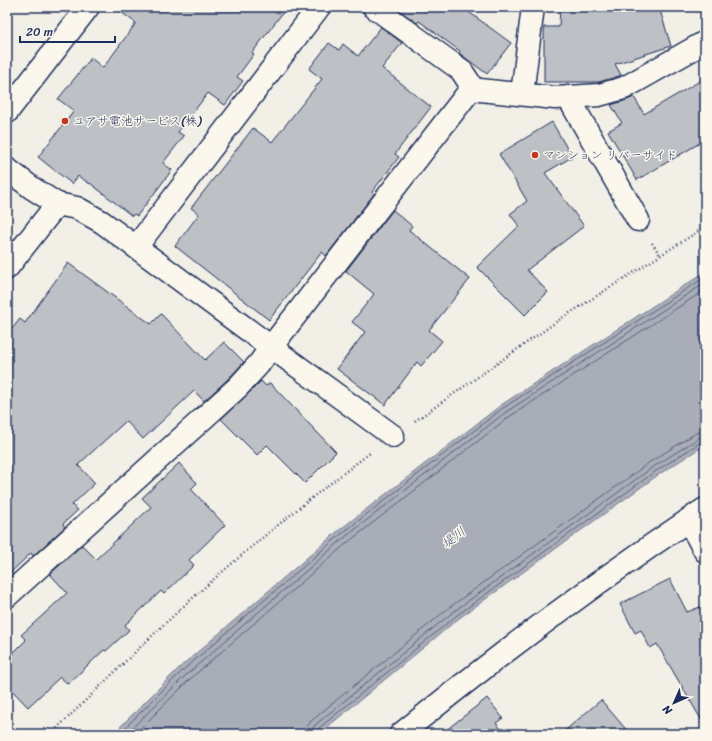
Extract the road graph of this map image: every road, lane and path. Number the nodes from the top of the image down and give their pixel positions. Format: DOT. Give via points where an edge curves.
graph roads {
  1 [pos="86,7"];
  2 [pos="319,7"];
  3 [pos="374,7"];
  4 [pos="533,7"];
  5 [pos="705,42"];
  6 [pos="471,89"];
  7 [pos="522,94"];
  8 [pos="568,97"];
  9 [pos="7,112"];
  10 [pos="7,170"];
  11 [pos="56,204"];
  12 [pos="638,220"];
  13 [pos="705,226"];
  14 [pos="136,247"];
  15 [pos="7,268"];
  16 [pos="271,347"];
  17 [pos="393,436"];
  18 [pos="696,514"];
  19 [pos="705,551"];
  20 [pos="7,596"];
  21 [pos="51,734"];
  22 [pos="401,734"];
  1 -- 9 [label="street"];
  2 -- 14 [label="street"];
  3 -- 6 [label="street" via="461,70"];
  4 -- 7 [label="street"];
  5 -- 8 [label="street" via="624,88 599,95"];
  6 -- 7 [label="street"];
  6 -- 16 [label="street"];
  7 -- 8 [label="street"];
  8 -- 12 [label="street"];
  10 -- 11 [label="street"];
  11 -- 14 [label="street" via="77,208 102,222"];
  11 -- 15 [label="street"];
  13 -- 17 [label="path" via="562,318"];
  14 -- 16 [label="street"];
  16 -- 17 [label="street"];
  16 -- 20 [label="street" via="238,387"];
  17 -- 21 [label="path" via="282,522 204,588"];
  18 -- 19 [label="street"];
  18 -- 22 [label="street" via="515,644"];
}
